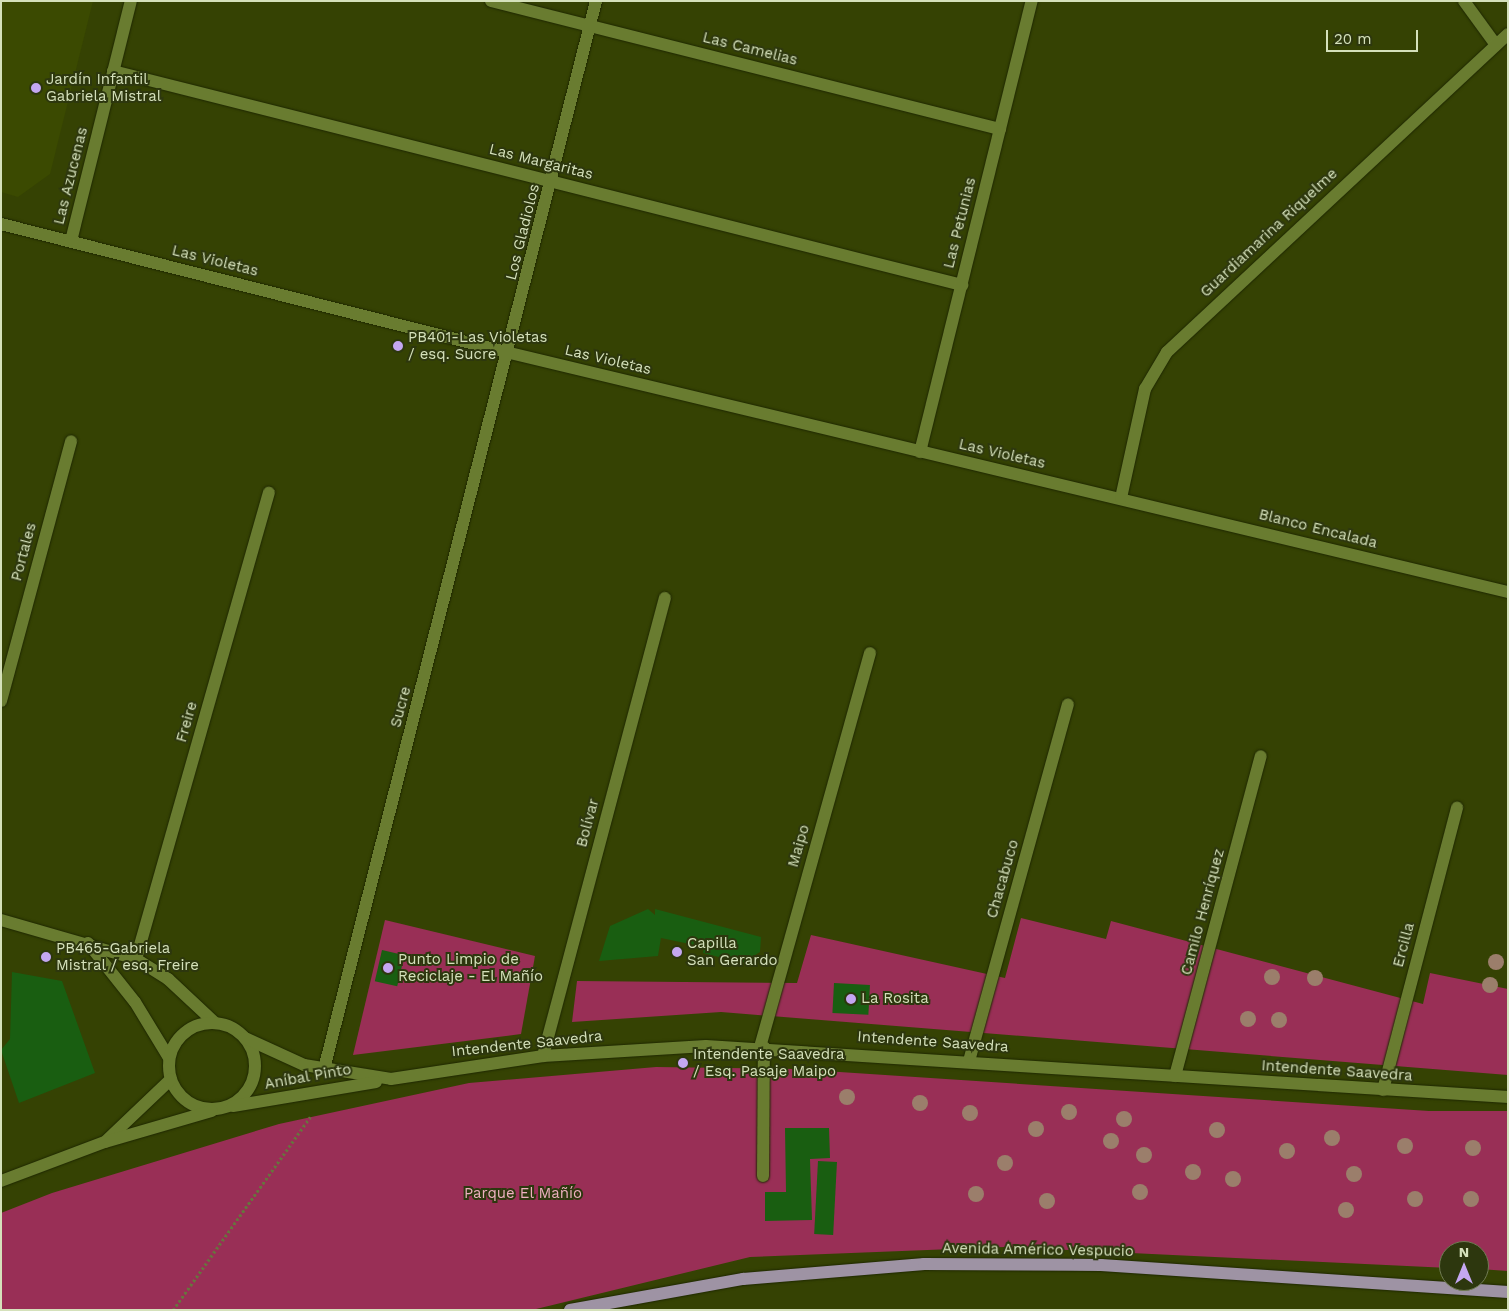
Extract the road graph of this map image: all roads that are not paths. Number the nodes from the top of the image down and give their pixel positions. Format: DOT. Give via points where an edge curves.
graph roads {
  1 [pos="131,1"];
  2 [pos="492,1"];
  3 [pos="596,1"];
  4 [pos="1032,1"];
  5 [pos="1464,1"];
  6 [pos="590,26"];
  7 [pos="1508,34"];
  8 [pos="1496,45"];
  9 [pos="113,71"];
  10 [pos="1000,129"];
  11 [pos="552,182"];
  12 [pos="1,224"];
  13 [pos="71,242"];
  14 [pos="962,285"];
  15 [pos="510,354"];
  16 [pos="71,441"];
  17 [pos="920,452"];
  18 [pos="269,493"];
  19 [pos="1121,498"];
  20 [pos="1508,592"];
  21 [pos="665,598"];
  22 [pos="870,653"];
  23 [pos="1,701"];
  24 [pos="1068,705"];
  25 [pos="1261,756"];
  26 [pos="1457,808"];
  27 [pos="1,920"];
  28 [pos="88,943"];
  29 [pos="136,959"];
  30 [pos="215,1023"];
  31 [pos="245,1038"];
  32 [pos="762,1047"];
  33 [pos="543,1056"];
  34 [pos="169,1058"];
  35 [pos="968,1061"];
  36 [pos="324,1069"];
  37 [pos="1175,1076"];
  38 [pos="171,1079"];
  39 [pos="391,1079"];
  40 [pos="1383,1090"];
  41 [pos="1508,1097"];
  42 [pos="231,1106"];
  43 [pos="218,1110"];
  44 [pos="105,1142"];
  45 [pos="763,1176"];
  46 [pos="1,1181"];
  47 [pos="1508,1292"];
  48 [pos="570,1310"];
  1 -- 9 [label="street, Las Azucenas"];
  2 -- 6 [label="street, Las Camelias"];
  3 -- 6 [label="street, Los Gladiolos"];
  4 -- 10 [label="street, Las Petunias"];
  5 -- 8 [label="street"];
  6 -- 10 [label="street, Las Camelias"];
  6 -- 11 [label="street, Los Gladiolos"];
  7 -- 8 [label="street, Guardiamarina Riquelme"];
  8 -- 19 [label="street, Guardiamarina Riquelme" via="1166,352 1145,390"];
  9 -- 11 [label="street, Las Margaritas"];
  9 -- 13 [label="street, Las Azucenas"];
  10 -- 14 [label="street, Las Petunias"];
  11 -- 14 [label="street, Las Margaritas"];
  11 -- 15 [label="street, Los Gladiolos"];
  12 -- 13 [label="street, Las Violetas"];
  13 -- 15 [label="street, Las Violetas"];
  14 -- 17 [label="street, Las Petunias"];
  15 -- 17 [label="street, Las Violetas"];
  15 -- 36 [label="street, Sucre"];
  16 -- 23 [label="street, Portales"];
  17 -- 19 [label="street, Las Violetas"];
  18 -- 29 [label="street, Freire"];
  19 -- 20 [label="street, Blanco Encalada"];
  21 -- 33 [label="street, Bolívar"];
  22 -- 32 [label="street, Maipo"];
  24 -- 35 [label="street, Chacabuco"];
  25 -- 37 [label="street, Camilo Henríquez"];
  26 -- 40 [label="street, Ercilla"];
  27 -- 28 [label="street"];
  28 -- 29 [label="street"];
  28 -- 34 [label="street" via="135,1002"];
  29 -- 30 [label="street" via="168,979"];
  30 -- 31 [label="street"];
  30 -- 34 [label="street" via="185,1032"];
  31 -- 36 [label="street, Intendente Saavedra"];
  31 -- 42 [label="street" via="254,1055 255,1075 250,1088"];
  32 -- 33 [label="street, Intendente Saavedra" via="662,1048"];
  32 -- 35 [label="street, Intendente Saavedra"];
  32 -- 45 [label="street, Maipo"];
  33 -- 39 [label="street, Intendente Saavedra"];
  34 -- 38 [label="street"];
  35 -- 37 [label="street, Intendente Saavedra"];
  36 -- 39 [label="street, Intendente Saavedra"];
  37 -- 40 [label="street, Intendente Saavedra"];
  38 -- 43 [label="street" via="189,1103"];
  38 -- 44 [label="street"];
  39 -- 42 [label="street, Aníbal Pinto"];
  40 -- 41 [label="street, Intendente Saavedra"];
  42 -- 43 [label="street"];
  43 -- 44 [label="street"];
  44 -- 46 [label="street"];
  47 -- 48 [label="main road, Avenida Américo Vespucio" via="1101,1265 934,1264 743,1279"];
}
